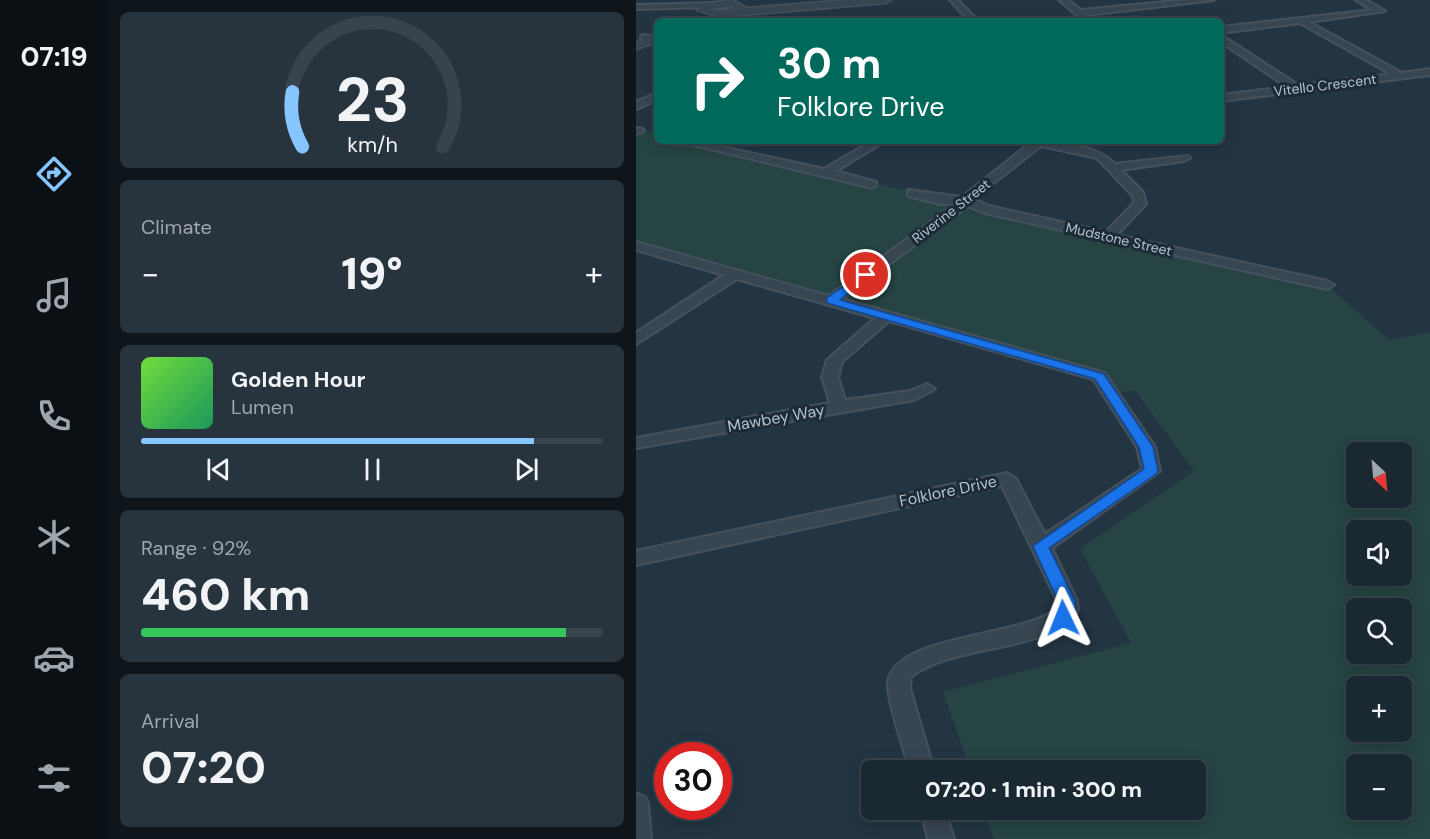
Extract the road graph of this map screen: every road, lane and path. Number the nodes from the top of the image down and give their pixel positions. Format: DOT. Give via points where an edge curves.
graph roads {
  1 [pos="642,0"];
  2 [pos="855,0"];
  3 [pos="886,0"];
  4 [pos="954,0"];
  5 [pos="1063,0"];
  6 [pos="1210,0"];
  7 [pos="1360,0"];
  8 [pos="828,1"];
  9 [pos="636,6"];
  10 [pos="734,6"];
  11 [pos="703,13"];
  12 [pos="1080,13"];
  13 [pos="971,18"];
  14 [pos="1086,18"];
  15 [pos="1303,22"];
  16 [pos="1224,30"];
  17 [pos="1224,40"];
  18 [pos="1430,72"];
  19 [pos="1401,76"];
  20 [pos="1297,89"];
  21 [pos="654,97"];
  22 [pos="1224,98"];
  23 [pos="636,106"];
  24 [pos="718,144"];
  25 [pos="875,144"];
  26 [pos="1037,144"];
  27 [pos="1049,144"];
  28 [pos="1184,158"];
  29 [pos="1114,167"];
  30 [pos="828,171"];
  31 [pos="872,184"];
  32 [pos="912,193"];
  33 [pos="966,201"];
  34 [pos="1108,237"];
  35 [pos="636,246"];
  36 [pos="734,275"];
  37 [pos="1327,285"];
  38 [pos="831,301"];
  39 [pos="885,317"];
  40 [pos="636,340"];
  41 [pos="927,389"];
  42 [pos="839,406"];
  43 [pos="636,443"];
  44 [pos="1041,546"];
  45 [pos="636,558"];
  46 [pos="919,760"];
  47 [pos="636,804"];
  48 [pos="936,820"];
  49 [pos="637,838"];
  50 [pos="941,839"];
  1 -- 9 [label="street"];
  2 -- 8 [label="street"];
  3 -- 10 [label="street"];
  4 -- 13 [label="street"];
  5 -- 12 [label="street"];
  6 -- 12 [label="street"];
  7 -- 15 [label="street" via="1381,12"];
  8 -- 10 [label="street"];
  9 -- 11 [label="street"];
  10 -- 11 [label="street"];
  10 -- 11 [label="street"];
  12 -- 14 [label="street"];
  15 -- 16 [label="street"];
  15 -- 19 [label="street"];
  17 -- 20 [label="street"];
  18 -- 19 [label="street, Vitello Crescent"];
  19 -- 20 [label="street, Vitello Crescent"];
  20 -- 22 [label="street, Vitello Crescent"];
  21 -- 23 [label="street"];
  24 -- 30 [label="street" via="723,150"];
  25 -- 30 [label="street"];
  26 -- 33 [label="street, Riverine Street"];
  27 -- 29 [label="street" via="1096,154"];
  28 -- 29 [label="street"];
  29 -- 34 [label="street" via="1142,201"];
  30 -- 31 [label="street"];
  32 -- 33 [label="street, Mudstone Street"];
  33 -- 34 [label="street, Mudstone Street" via="985,209"];
  33 -- 38 [label="street, Riverine Street"];
  34 -- 37 [label="street, Mudstone Street"];
  35 -- 36 [label="street"];
  36 -- 38 [label="street"];
  36 -- 40 [label="street"];
  38 -- 39 [label="street"];
  39 -- 42 [label="street, Mawbey Way" via="835,360 830,377"];
  39 -- 44 [label="street" via="1099,376 1146,447 1151,471"];
  41 -- 42 [label="street" via="914,395"];
  42 -- 43 [label="street, Mawbey Way"];
  44 -- 45 [label="street, Folklore Drive" via="1007,479"];
  44 -- 46 [label="street" via="1067,601 1068,610 1063,618 916,660 900,674 899,688"];
  47 -- 49 [label="street"];
  48 -- 50 [label="street"];
}
